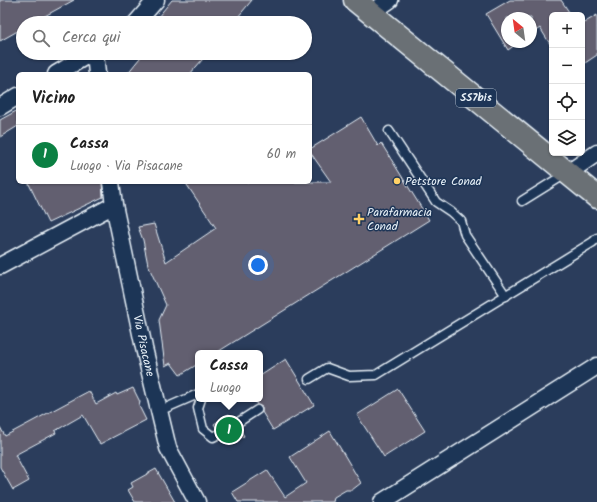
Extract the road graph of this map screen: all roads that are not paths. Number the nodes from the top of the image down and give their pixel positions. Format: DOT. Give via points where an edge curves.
graph roads {
  1 [pos="156,0"];
  2 [pos="390,0"];
  3 [pos="363,6"];
  4 [pos="142,16"];
  5 [pos="79,60"];
  6 [pos="96,60"];
  7 [pos="59,72"];
  8 [pos="97,72"];
  9 [pos="16,97"];
  10 [pos="0,107"];
  11 [pos="389,131"];
  12 [pos="597,153"];
  13 [pos="568,173"];
  14 [pos="111,184"];
  15 [pos="597,197"];
  16 [pos="522,201"];
  17 [pos="114,206"];
  18 [pos="597,238"];
  19 [pos="0,266"];
  20 [pos="506,296"];
  21 [pos="597,366"];
  22 [pos="309,379"];
  23 [pos="195,395"];
  24 [pos="200,402"];
  25 [pos="257,410"];
  26 [pos="159,411"];
  27 [pos="237,423"];
  28 [pos="219,434"];
  29 [pos="197,502"];
  30 [pos="382,502"];
  1 -- 4 [label="street"];
  2 -- 3 [label="street"];
  3 -- 13 [label="main road, SS7bis"];
  5 -- 7 [label="street"];
  6 -- 8 [label="street"];
  9 -- 10 [label="street"];
  11 -- 20 [label="lane" via="436,202 461,221 465,235"];
  12 -- 13 [label="street"];
  13 -- 15 [label="main road, SS7bis"];
  13 -- 16 [label="lane"];
  14 -- 17 [label="street, Via Pisacane"];
  17 -- 19 [label="street"];
  17 -- 26 [label="street, Via Pisacane"];
  18 -- 20 [label="lane"];
  20 -- 22 [label="lane" via="376,376 349,376 327,368"];
  21 -- 30 [label="street"];
  23 -- 26 [label="lane"];
  24 -- 28 [label="lane" via="198,408 203,429 214,437"];
  25 -- 27 [label="lane"];
  26 -- 29 [label="street, Via Pisacane" via="168,448"];
}
